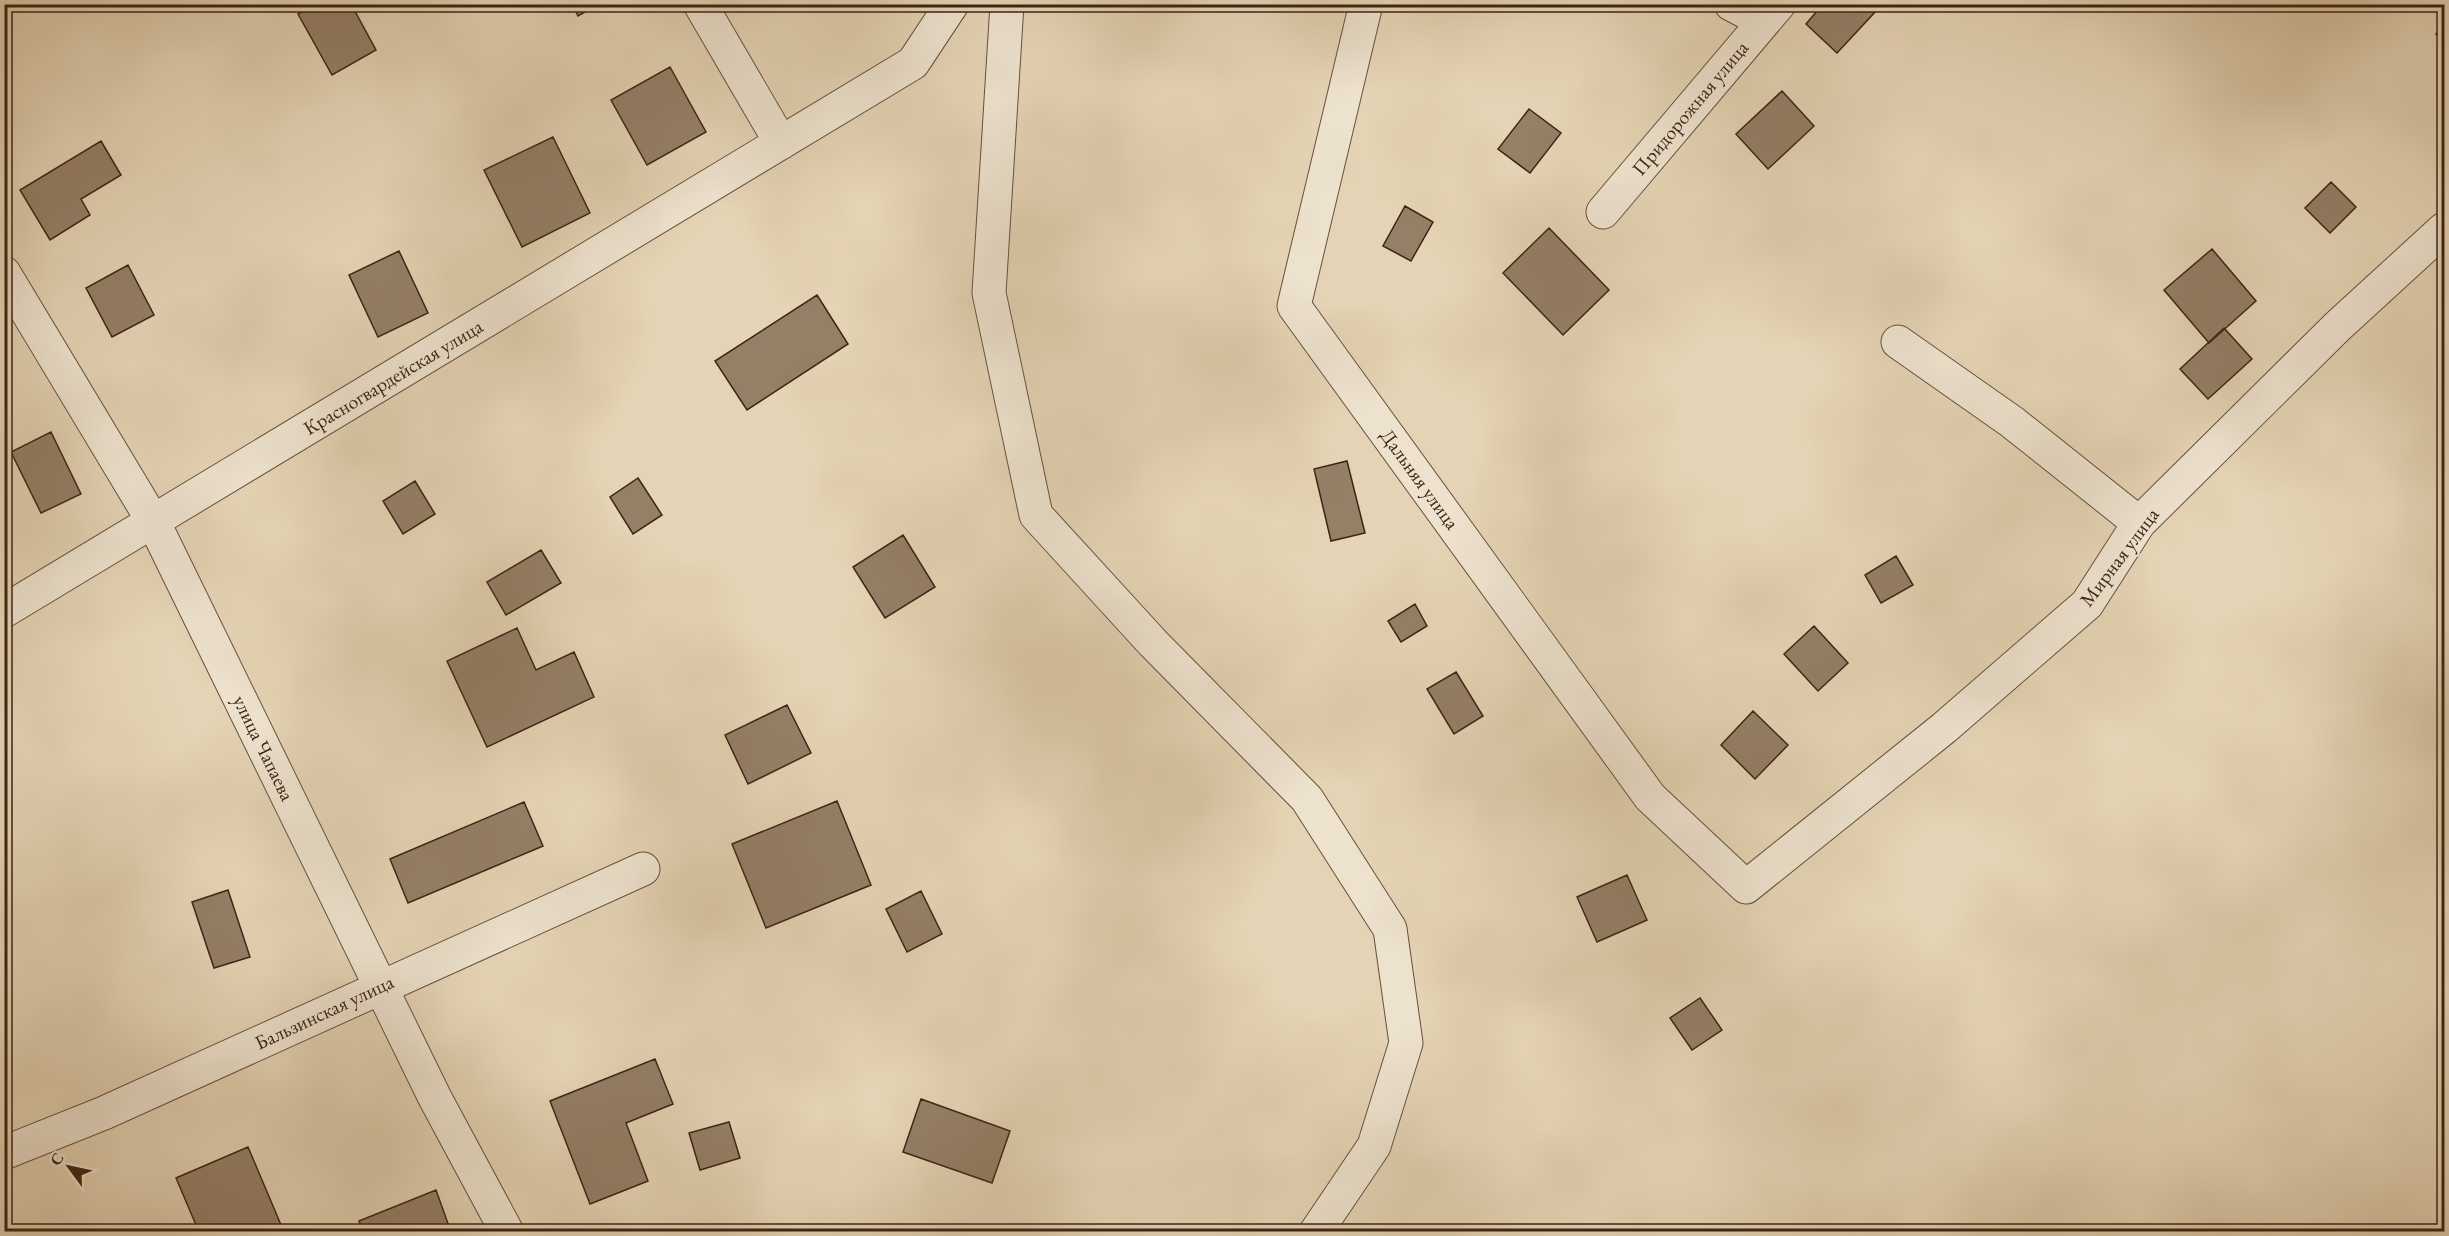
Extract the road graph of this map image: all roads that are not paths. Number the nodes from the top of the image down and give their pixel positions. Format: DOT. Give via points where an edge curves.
graph roads {
  1 [pos="700,4"];
  2 [pos="952,4"];
  3 [pos="1007,4"];
  4 [pos="1366,4"];
  5 [pos="1731,4"];
  6 [pos="1771,13"];
  7 [pos="781,143"];
  8 [pos="1603,212"];
  9 [pos="2445,229"];
  10 [pos="4,273"];
  11 [pos="1898,342"];
  12 [pos="153,521"];
  13 [pos="2139,524"];
  14 [pos="4,611"];
  15 [pos="643,869"];
  16 [pos="1746,887"];
  17 [pos="381,986"];
  18 [pos="4,1153"];
  19 [pos="507,1232"];
  20 [pos="1316,1232"];
  1 -- 7 [label="street"];
  2 -- 7 [label="street, Красногвардейская улица" via="913,63"];
  3 -- 20 [label="street" via="988,293 1036,515 1153,643 1307,799 1390,929 1406,1043 1374,1146"];
  4 -- 16 [label="street, Дальняя улица" via="1293,306 1650,797"];
  5 -- 6 [label="street"];
  6 -- 8 [label="street, Придорожная улица"];
  7 -- 12 [label="street, Красногвардейская улица"];
  9 -- 13 [label="street, Мирная улица" via="2338,326"];
  10 -- 12 [label="street, улица Чапаева"];
  11 -- 13 [label="street" via="2012,422"];
  12 -- 14 [label="street, Красногвардейская улица"];
  12 -- 17 [label="street, улица Чапаева"];
  13 -- 16 [label="street, Мирная улица" via="2087,604 1944,728"];
  15 -- 17 [label="street, Бальзинская улица"];
  17 -- 18 [label="street, Бальзинская улица" via="104,1113"];
  17 -- 19 [label="street, улица Чапаева"];
}
